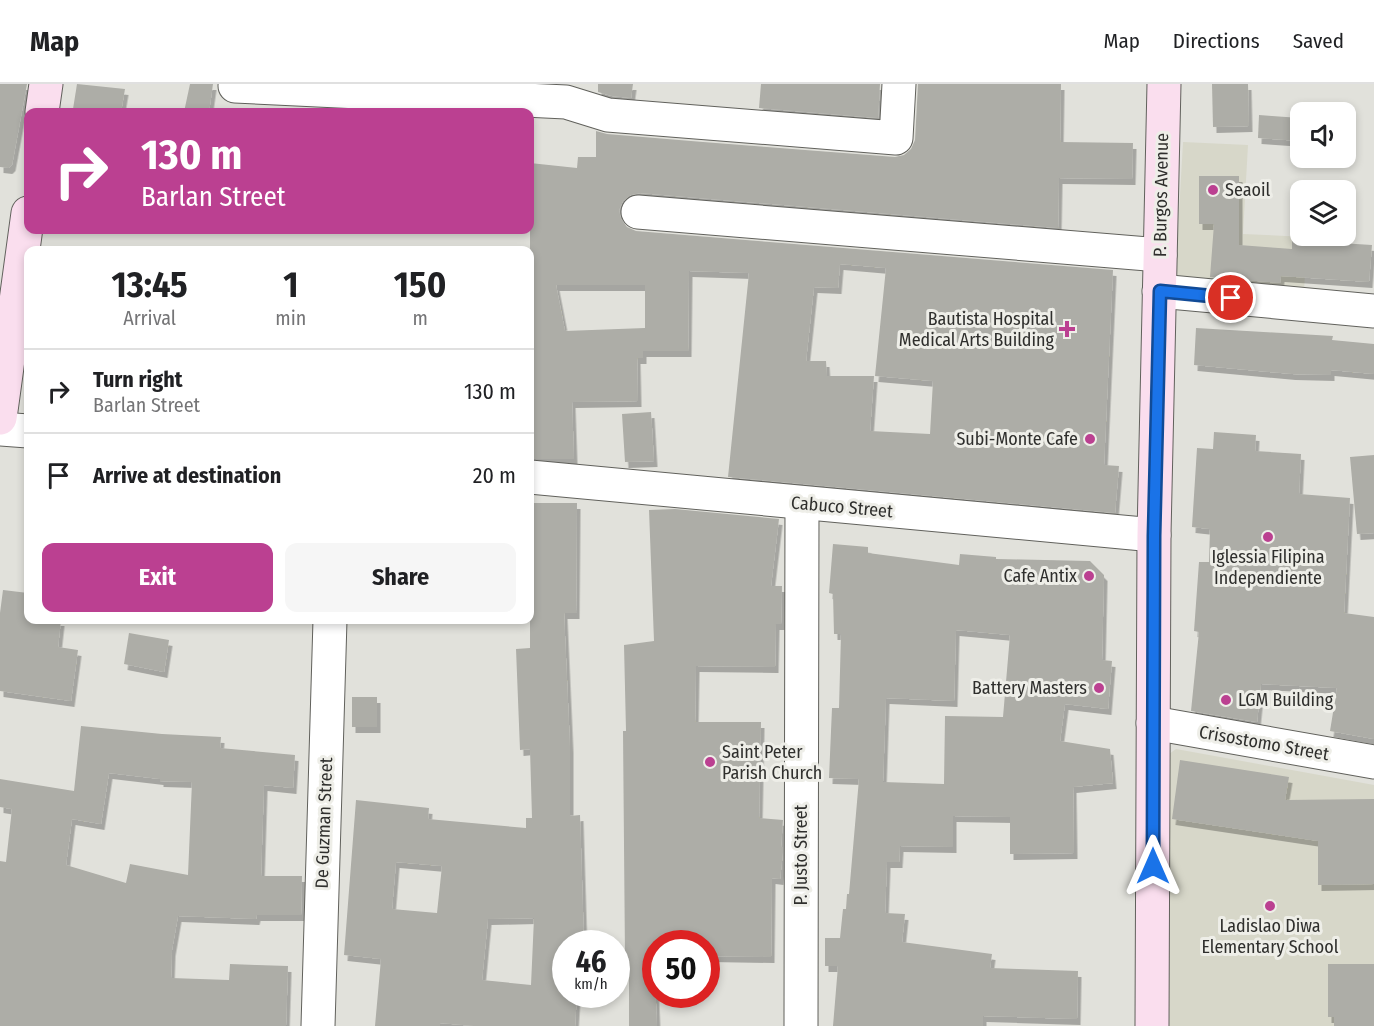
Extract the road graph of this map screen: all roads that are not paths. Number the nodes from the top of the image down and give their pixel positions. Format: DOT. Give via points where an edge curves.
graph roads {
  1 [pos="46,84"];
  2 [pos="900,84"];
  3 [pos="1164,84"];
  4 [pos="235,86"];
  5 [pos="43,108"];
  6 [pos="638,212"];
  7 [pos="25,234"];
  8 [pos="1160,255"];
  9 [pos="1160,291"];
  10 [pos="1374,311"];
  11 [pos="0,418"];
  12 [pos="0,429"];
  13 [pos="24,431"];
  14 [pos="534,477"];
  15 [pos="802,504"];
  16 [pos="1154,536"];
  17 [pos="330,624"];
  18 [pos="1153,723"];
  19 [pos="1374,762"];
  20 [pos="318,1026"];
  21 [pos="801,1026"];
  22 [pos="1152,1026"];
  1 -- 5 [label="main road"];
  2 -- 4 [label="street" via="896,138 608,115 566,102"];
  3 -- 8 [label="main road, P. Burgos Avenue"];
  6 -- 8 [label="street"];
  7 -- 11 [label="main road"];
  8 -- 9 [label="main road, P. Burgos Avenue"];
  9 -- 10 [label="street"];
  9 -- 16 [label="main road, P. Burgos Avenue"];
  12 -- 13 [label="street"];
  14 -- 15 [label="street, Cabuco Street"];
  15 -- 16 [label="street, Cabuco Street"];
  15 -- 21 [label="street, P. Justo Street"];
  16 -- 18 [label="main road, P. Burgos Avenue"];
  17 -- 20 [label="street, De Guzman Street"];
  18 -- 19 [label="street, Crisostomo Street"];
  18 -- 22 [label="main road, P. Burgos Avenue"];
}
